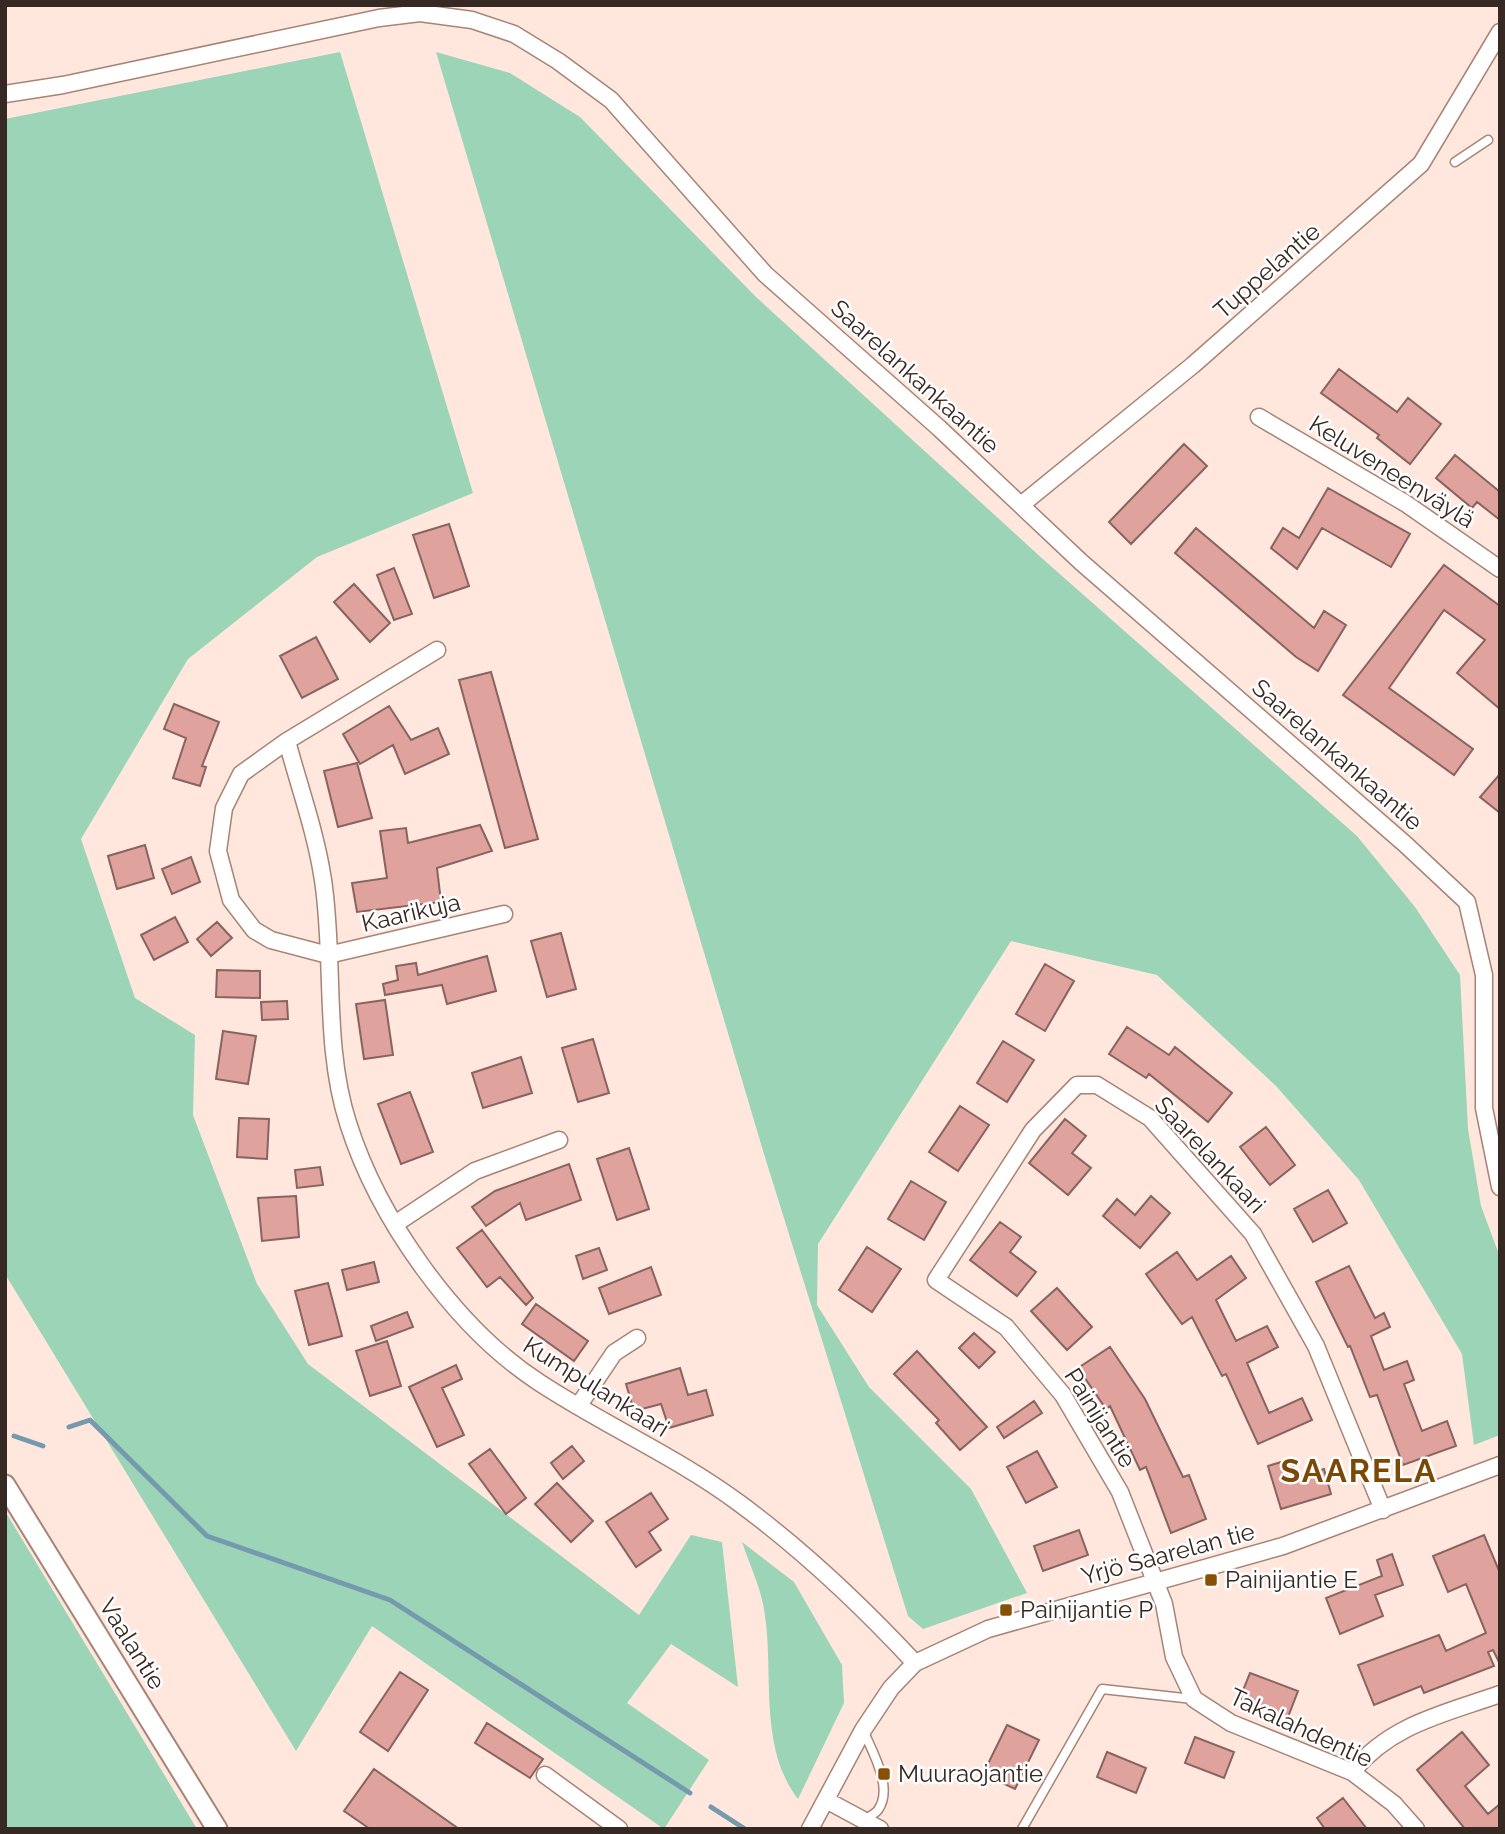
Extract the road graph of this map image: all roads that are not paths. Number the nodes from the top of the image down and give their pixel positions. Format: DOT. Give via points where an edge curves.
graph roads {
  1 [pos="379,5"];
  2 [pos="396,15"];
  3 [pos="1500,32"];
  4 [pos="5,94"];
  5 [pos="1488,140"];
  6 [pos="1455,162"];
  7 [pos="1259,417"];
  8 [pos="1021,505"];
  9 [pos="1500,569"];
  10 [pos="437,650"];
  11 [pos="287,741"];
  12 [pos="504,914"];
  13 [pos="328,955"];
  14 [pos="559,1140"];
  15 [pos="1500,1186"];
  16 [pos="394,1224"];
  17 [pos="936,1280"];
  18 [pos="637,1338"];
  19 [pos="579,1405"];
  20 [pos="1500,1465"];
  21 [pos="5,1485"];
  22 [pos="1383,1510"];
  23 [pos="1154,1581"];
  24 [pos="915,1663"];
  25 [pos="1500,1694"];
  26 [pos="1194,1699"];
  27 [pos="863,1730"];
  28 [pos="1352,1772"];
  29 [pos="545,1775"];
  30 [pos="826,1800"];
  31 [pos="864,1820"];
  32 [pos="218,1829"];
  33 [pos="619,1829"];
  34 [pos="810,1829"];
  35 [pos="880,1829"];
  36 [pos="1022,1829"];
  37 [pos="1416,1829"];
  1 -- 2 [label="street"];
  2 -- 4 [label="street, Saarelankankaantie"];
  2 -- 8 [label="street, Saarelankankaantie" via="420,13 472,20 514,34 611,100 765,274"];
  3 -- 8 [label="street, Tuppelantie" via="1421,164 1194,365"];
  5 -- 6 [label="lane"];
  7 -- 9 [label="street, Keluveneenväylä" via="1405,503"];
  8 -- 15 [label="street, Saarelankankaantie" via="1467,902 1484,975 1484,1108"];
  10 -- 11 [label="street"];
  11 -- 13 [label="street, Kumpulankaari" via="323,880"];
  11 -- 13 [label="street" via="241,774 223,808 218,851 231,900 254,930 271,940"];
  12 -- 13 [label="street, Kaarikuja"];
  13 -- 16 [label="street, Kumpulankaari" via="336,1058 347,1121"];
  14 -- 16 [label="street" via="475,1171"];
  16 -- 19 [label="street, Kumpulankaari" via="446,1297 498,1353"];
  17 -- 22 [label="street, Saarelankaari" via="1033,1130 1077,1085 1097,1085 1150,1118 1253,1234 1316,1346"];
  17 -- 23 [label="street, Painijantie" via="1006,1328 1063,1395 1120,1492"];
  18 -- 19 [label="street" via="614,1353"];
  19 -- 24 [label="street, Kumpulankaari" via="738,1502 861,1604"];
  20 -- 22 [label="street, Yrjö Saarelan tie"];
  21 -- 32 [label="street, Vaalantie"];
  22 -- 23 [label="street, Yrjö Saarelan tie" via="1283,1546"];
  23 -- 24 [label="street, Yrjö Saarelan tie" via="988,1629"];
  23 -- 26 [label="street, Takalahdentie" via="1164,1604 1174,1657"];
  24 -- 27 [label="street, Yrjö Saarelan tie" via="891,1688"];
  25 -- 28 [label="street" via="1395,1732 1370,1750"];
  26 -- 28 [label="street, Takalahdentie" via="1231,1723"];
  26 -- 36 [label="lane" via="1102,1689"];
  27 -- 30 [label="street, Yrjö Saarelan tie"];
  27 -- 31 [label="lane" via="877,1761 883,1793 878,1810"];
  28 -- 37 [label="street, Takalahdentie" via="1394,1804"];
  29 -- 33 [label="street"];
  30 -- 31 [label="street"];
  30 -- 34 [label="street, Yrjö Saarelan tie"];
  31 -- 35 [label="street"];
}
